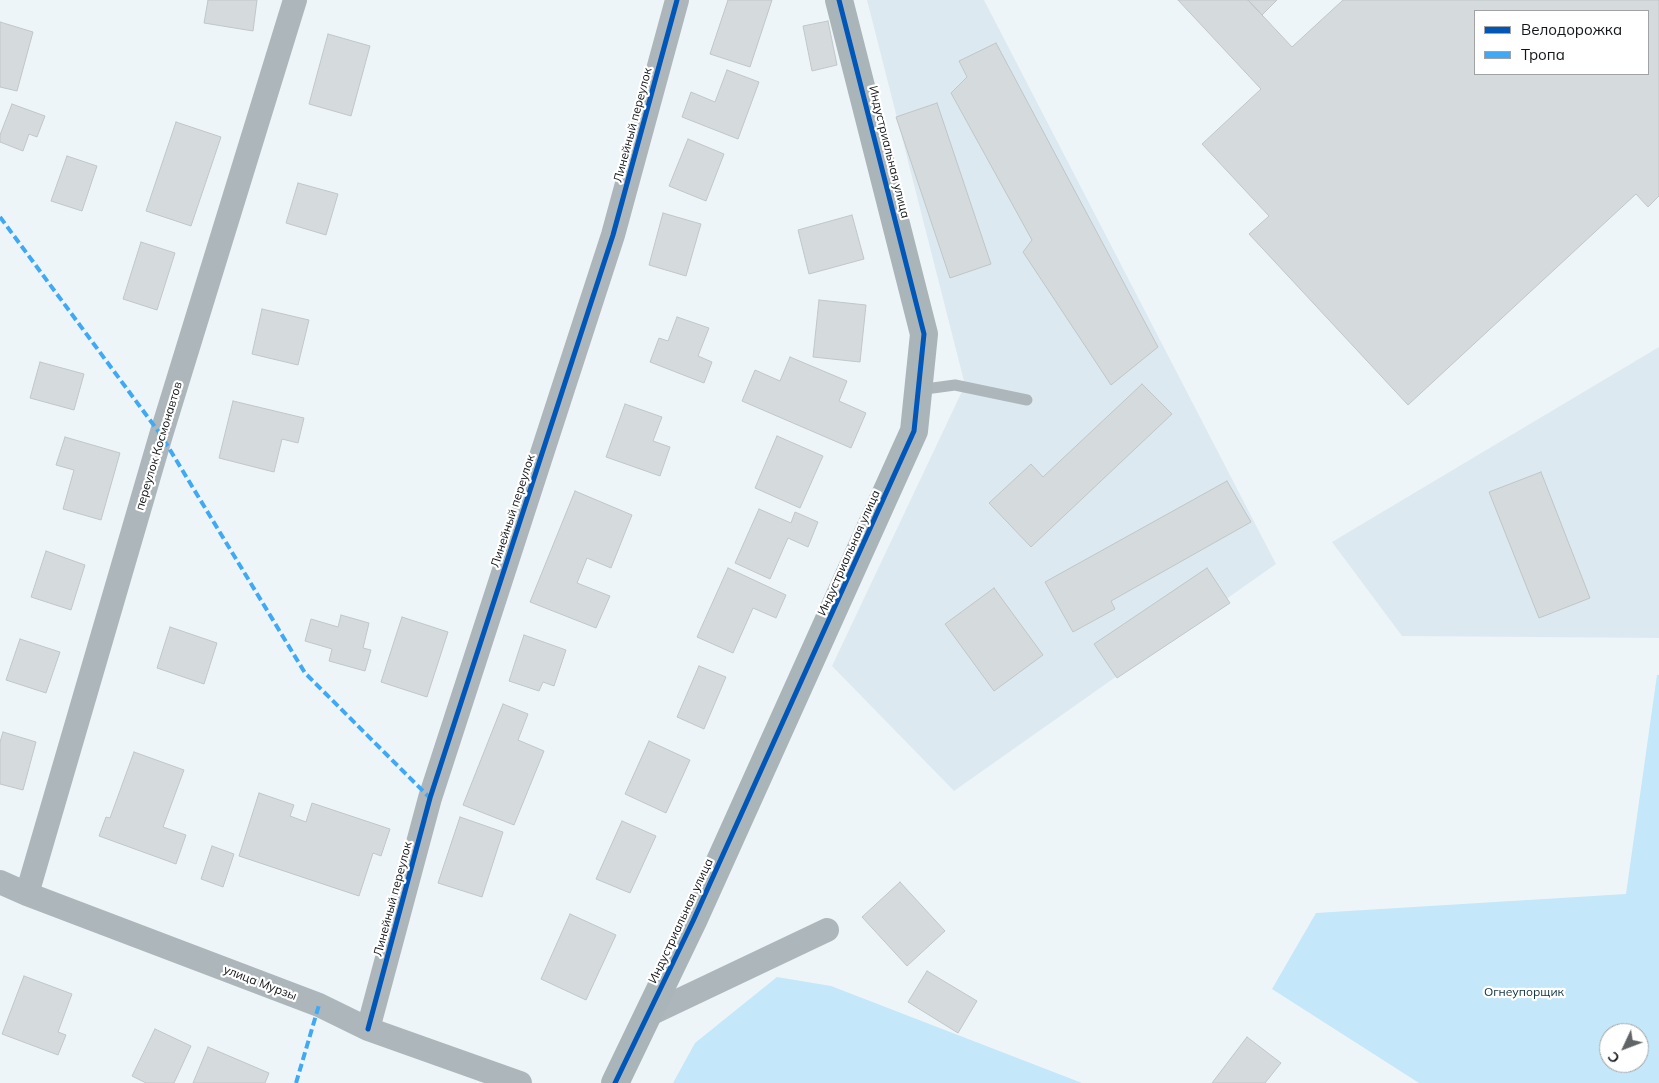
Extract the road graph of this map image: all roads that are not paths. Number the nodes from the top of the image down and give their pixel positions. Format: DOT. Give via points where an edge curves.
graph roads {
  1 [pos="294,0"];
  2 [pos="677,0"];
  3 [pos="839,0"];
  4 [pos="918,390"];
  5 [pos="1027,400"];
  6 [pos="0,882"];
  7 [pos="27,894"];
  8 [pos="827,930"];
  9 [pos="648,1015"];
  10 [pos="368,1030"];
  11 [pos="520,1083"];
  12 [pos="615,1083"];
  1 -- 7 [label="street, переулок Космонавтов"];
  2 -- 10 [label="street, Линейный переулок" via="613,235 430,798"];
  3 -- 4 [label="street, Индустриальная улица" via="924,334"];
  4 -- 5 [label="lane" via="955,385"];
  4 -- 9 [label="street, Индустриальная улица" via="914,431"];
  6 -- 7 [label="street, улица Мурзы"];
  7 -- 10 [label="street, улица Мурзы" via="319,1005"];
  8 -- 9 [label="street"];
  9 -- 12 [label="street, Индустриальная улица"];
  10 -- 11 [label="street, улица Мурзы"];
}
